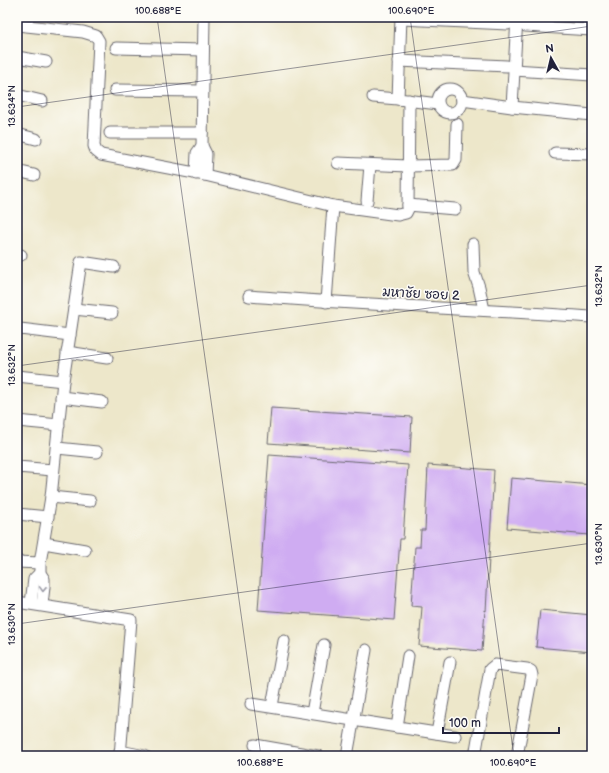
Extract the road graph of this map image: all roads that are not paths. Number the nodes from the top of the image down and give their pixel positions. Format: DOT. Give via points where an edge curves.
graph roads {
  1 [pos="204,17"];
  2 [pos="517,17"];
  3 [pos="401,18"];
  4 [pos="47,23"];
  5 [pos="508,24"];
  6 [pos="17,25"];
  7 [pos="525,26"];
  8 [pos="592,30"];
  9 [pos="116,48"];
  10 [pos="203,50"];
  11 [pos="17,57"];
  12 [pos="399,61"];
  13 [pos="46,62"];
  14 [pos="510,68"];
  15 [pos="592,75"];
  16 [pos="115,90"];
  17 [pos="202,91"];
  18 [pos="17,95"];
  19 [pos="374,97"];
  20 [pos="398,99"];
  21 [pos="42,100"];
  22 [pos="409,100"];
  23 [pos="462,100"];
  24 [pos="438,104"];
  25 [pos="512,107"];
  26 [pos="592,115"];
  27 [pos="457,124"];
  28 [pos="110,133"];
  29 [pos="202,133"];
  30 [pos="17,134"];
  31 [pos="36,139"];
  32 [pos="556,153"];
  33 [pos="592,154"];
  34 [pos="338,163"];
  35 [pos="370,165"];
  36 [pos="408,166"];
  37 [pos="17,171"];
  38 [pos="34,175"];
  39 [pos="200,175"];
  40 [pos="367,201"];
  41 [pos="408,205"];
  42 [pos="333,206"];
  43 [pos="455,209"];
  44 [pos="473,244"];
  45 [pos="114,267"];
  46 [pos="249,296"];
  47 [pos="326,302"];
  48 [pos="74,309"];
  49 [pos="484,310"];
  50 [pos="112,313"];
  51 [pos="592,317"];
  52 [pos="20,329"];
  53 [pos="70,335"];
  54 [pos="67,352"];
  55 [pos="107,358"];
  56 [pos="17,376"];
  57 [pos="63,381"];
  58 [pos="61,397"];
  59 [pos="102,402"];
  60 [pos="17,421"];
  61 [pos="58,425"];
  62 [pos="57,448"];
  63 [pos="98,452"];
  64 [pos="17,467"];
  65 [pos="53,470"];
  66 [pos="51,496"];
  67 [pos="90,501"];
  68 [pos="17,514"];
  69 [pos="48,517"];
  70 [pos="44,543"];
  71 [pos="85,550"];
  72 [pos="17,562"];
  73 [pos="40,568"];
  74 [pos="17,602"];
  75 [pos="37,604"];
  76 [pos="284,641"];
  77 [pos="324,645"];
  78 [pos="366,650"];
  79 [pos="408,656"];
  80 [pos="450,662"];
  81 [pos="251,704"];
  82 [pos="272,706"];
  83 [pos="312,713"];
  84 [pos="353,720"];
  85 [pos="397,727"];
  86 [pos="437,733"];
  87 [pos="455,736"];
  88 [pos="255,745"];
  89 [pos="120,754"];
  90 [pos="145,756"];
  91 [pos="318,756"];
  92 [pos="347,756"];
  93 [pos="475,756"];
  94 [pos="517,756"];
  1 -- 10 [label="street"];
  2 -- 14 [label="street"];
  3 -- 5 [label="street"];
  3 -- 12 [label="street"];
  4 -- 6 [label="street"];
  4 -- 39 [label="street" via="90,33 99,41 94,140 96,151 101,155 118,159"];
  7 -- 8 [label="street"];
  9 -- 10 [label="street"];
  10 -- 17 [label="street"];
  11 -- 13 [label="street"];
  12 -- 14 [label="street"];
  12 -- 20 [label="street"];
  14 -- 15 [label="street"];
  14 -- 25 [label="street"];
  16 -- 17 [label="street"];
  17 -- 29 [label="street"];
  18 -- 21 [label="street"];
  19 -- 20 [label="street"];
  20 -- 22 [label="street"];
  22 -- 24 [label="street"];
  22 -- 36 [label="street"];
  23 -- 24 [label="street" via="460,107 454,112 443,110"];
  23 -- 24 [label="street" via="458,92 446,90 439,95"];
  23 -- 25 [label="street"];
  25 -- 26 [label="street"];
  27 -- 36 [label="street" via="456,160 453,165"];
  28 -- 29 [label="street"];
  29 -- 39 [label="street" via="202,146 206,154"];
  30 -- 31 [label="street"];
  32 -- 33 [label="street"];
  34 -- 35 [label="street"];
  35 -- 36 [label="street"];
  35 -- 40 [label="street"];
  36 -- 41 [label="street"];
  37 -- 38 [label="street"];
  39 -- 42 [label="street"];
  41 -- 42 [label="street" via="406,213 398,215"];
  41 -- 43 [label="street"];
  42 -- 47 [label="street"];
  44 -- 49 [label="street" via="474,272"];
  45 -- 48 [label="street" via="81,262"];
  46 -- 47 [label="street, มหาชัย ซอย 2"];
  47 -- 49 [label="street, มหาชัย ซอย 2"];
  48 -- 50 [label="street"];
  48 -- 53 [label="street"];
  49 -- 51 [label="street, มหาชัย ซอย 2"];
  52 -- 53 [label="street"];
  53 -- 54 [label="street"];
  54 -- 55 [label="street"];
  54 -- 57 [label="street"];
  56 -- 57 [label="street"];
  57 -- 58 [label="street"];
  58 -- 59 [label="street"];
  58 -- 61 [label="street"];
  60 -- 61 [label="street"];
  61 -- 62 [label="street"];
  62 -- 63 [label="street"];
  62 -- 65 [label="street"];
  64 -- 65 [label="street"];
  65 -- 66 [label="street"];
  66 -- 67 [label="street"];
  66 -- 69 [label="street"];
  68 -- 69 [label="street"];
  69 -- 70 [label="street"];
  70 -- 71 [label="street"];
  70 -- 73 [label="street"];
  72 -- 73 [label="street"];
  73 -- 75 [label="street" via="44,587"];
  74 -- 75 [label="street"];
  75 -- 89 [label="street" via="131,620"];
  76 -- 82 [label="street"];
  77 -- 83 [label="street"];
  78 -- 84 [label="street"];
  79 -- 85 [label="street"];
  80 -- 86 [label="street"];
  81 -- 82 [label="street"];
  82 -- 83 [label="street"];
  83 -- 84 [label="street"];
  84 -- 85 [label="street"];
  84 -- 92 [label="street"];
  85 -- 86 [label="street"];
  86 -- 87 [label="street"];
  88 -- 91 [label="street"];
  89 -- 90 [label="street"];
  93 -- 94 [label="street" via="490,668 495,665 528,669 532,675"];
}
